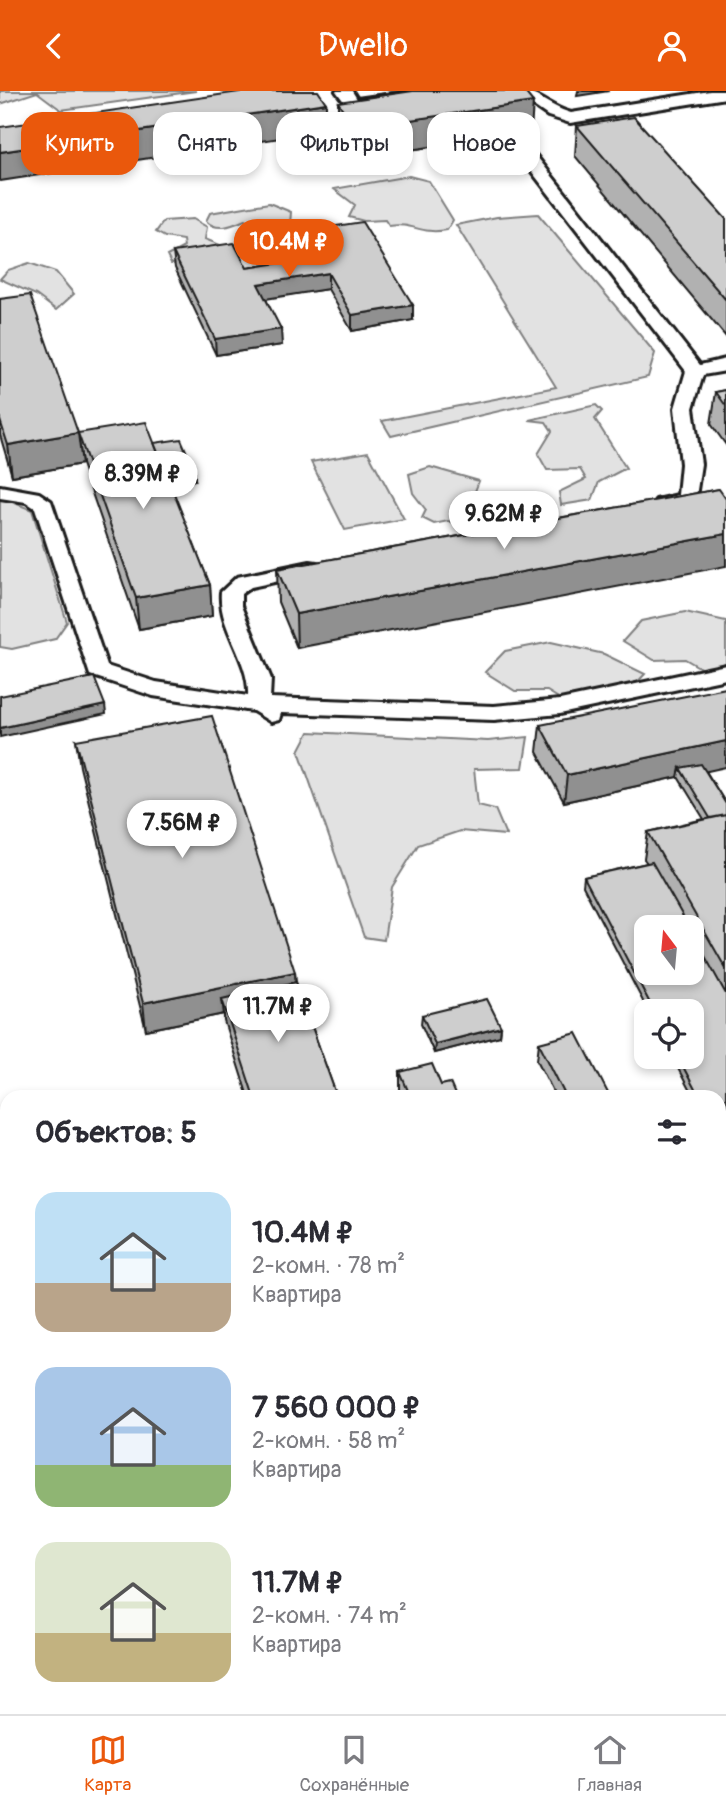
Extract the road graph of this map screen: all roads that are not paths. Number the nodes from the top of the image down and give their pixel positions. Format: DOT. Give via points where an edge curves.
graph roads {
  1 [pos="344,91"];
  2 [pos="445,91"];
  3 [pos="520,91"];
  4 [pos="726,93"];
  5 [pos="540,171"];
  6 [pos="726,365"];
  7 [pos="695,371"];
  8 [pos="0,492"];
  9 [pos="648,507"];
  10 [pos="324,565"];
  11 [pos="726,672"];
  12 [pos="259,705"];
  13 [pos="279,722"];
  1 -- 2 [label="lane" via="353,104"];
  3 -- 4 [label="lane" via="553,113 570,118"];
  5 -- 7 [label="lane"];
  6 -- 7 [label="lane"];
  7 -- 9 [label="lane" via="684,408 691,464 688,499"];
  8 -- 12 [label="lane" via="32,497 44,505 98,670 153,689"];
  10 -- 12 [label="lane" via="244,582 231,592 230,606 260,679"];
  11 -- 12 [label="lane" via="560,707 494,713"];
  12 -- 13 [label="lane"];
}
